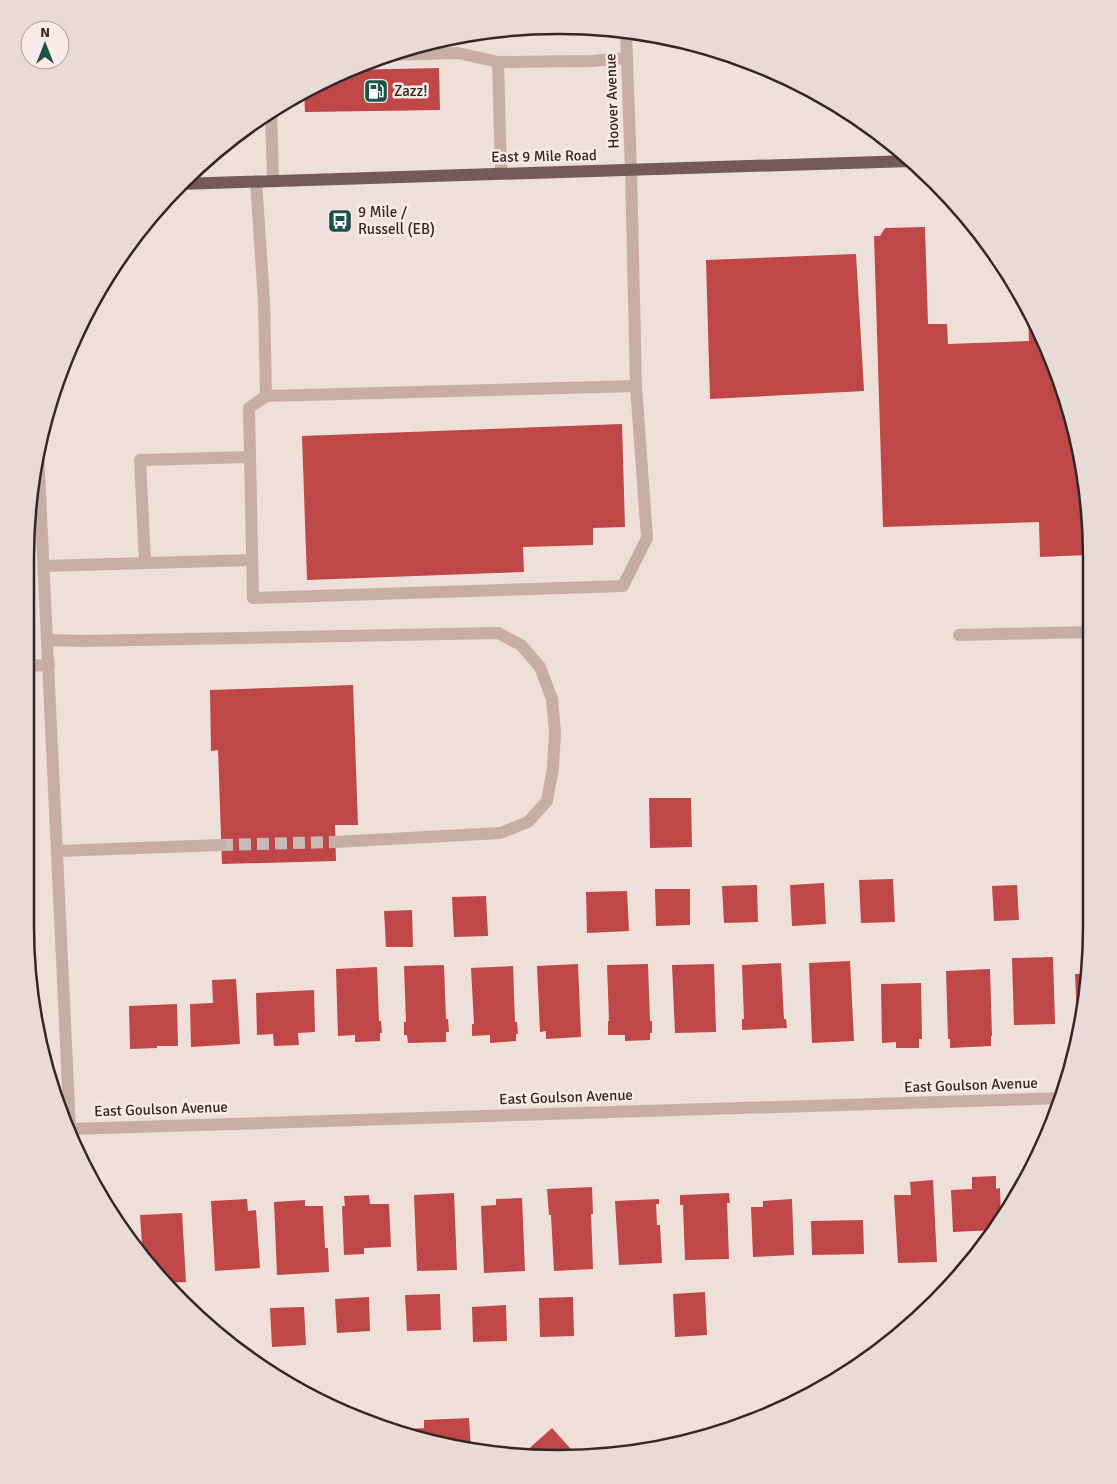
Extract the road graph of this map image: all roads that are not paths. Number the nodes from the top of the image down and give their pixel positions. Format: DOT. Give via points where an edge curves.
graph roads {
  1 [pos="626,38"];
  2 [pos="416,54"];
  3 [pos="627,58"];
  4 [pos="498,62"];
  5 [pos="272,119"];
  6 [pos="901,161"];
  7 [pos="631,170"];
  8 [pos="502,173"];
  9 [pos="273,181"];
  10 [pos="256,182"];
  11 [pos="191,184"];
  12 [pos="636,386"];
  13 [pos="266,396"];
  14 [pos="250,457"];
  15 [pos="40,481"];
  16 [pos="252,560"];
  17 [pos="145,562"];
  18 [pos="44,566"];
  19 [pos="1083,632"];
  20 [pos="959,635"];
  21 [pos="47,640"];
  22 [pos="49,665"];
  23 [pos="34,666"];
  24 [pos="335,842"];
  25 [pos="221,845"];
  26 [pos="56,851"];
  27 [pos="1053,1098"];
  28 [pos="69,1113"];
  29 [pos="75,1129"];
  1 -- 3 [label="street, Hoover Avenue"];
  2 -- 4 [label="street" via="458,53"];
  3 -- 4 [label="street"];
  3 -- 7 [label="street, Hoover Avenue"];
  4 -- 8 [label="street"];
  5 -- 9 [label="street"];
  6 -- 7 [label="main road, East 9 Mile Road"];
  7 -- 8 [label="main road, East 9 Mile Road"];
  7 -- 12 [label="street, Hoover Avenue"];
  8 -- 9 [label="main road, East 9 Mile Road"];
  9 -- 10 [label="main road, East 9 Mile Road"];
  10 -- 11 [label="main road, East 9 Mile Road"];
  10 -- 13 [label="street"];
  12 -- 13 [label="street"];
  12 -- 16 [label="street, Hoover Avenue" via="647,538 623,586 253,598"];
  13 -- 14 [label="street" via="249,408"];
  14 -- 16 [label="street"];
  14 -- 17 [label="street" via="140,460"];
  15 -- 18 [label="street"];
  16 -- 17 [label="street"];
  17 -- 18 [label="street"];
  18 -- 21 [label="street"];
  19 -- 20 [label="street"];
  21 -- 22 [label="street"];
  21 -- 24 [label="street" via="498,633 521,645 540,667 552,699 555,732 547,801 528,822 500,833"];
  22 -- 23 [label="street"];
  22 -- 26 [label="street"];
  25 -- 26 [label="street"];
  26 -- 28 [label="street"];
  27 -- 29 [label="street, East Goulson Avenue"];
}
